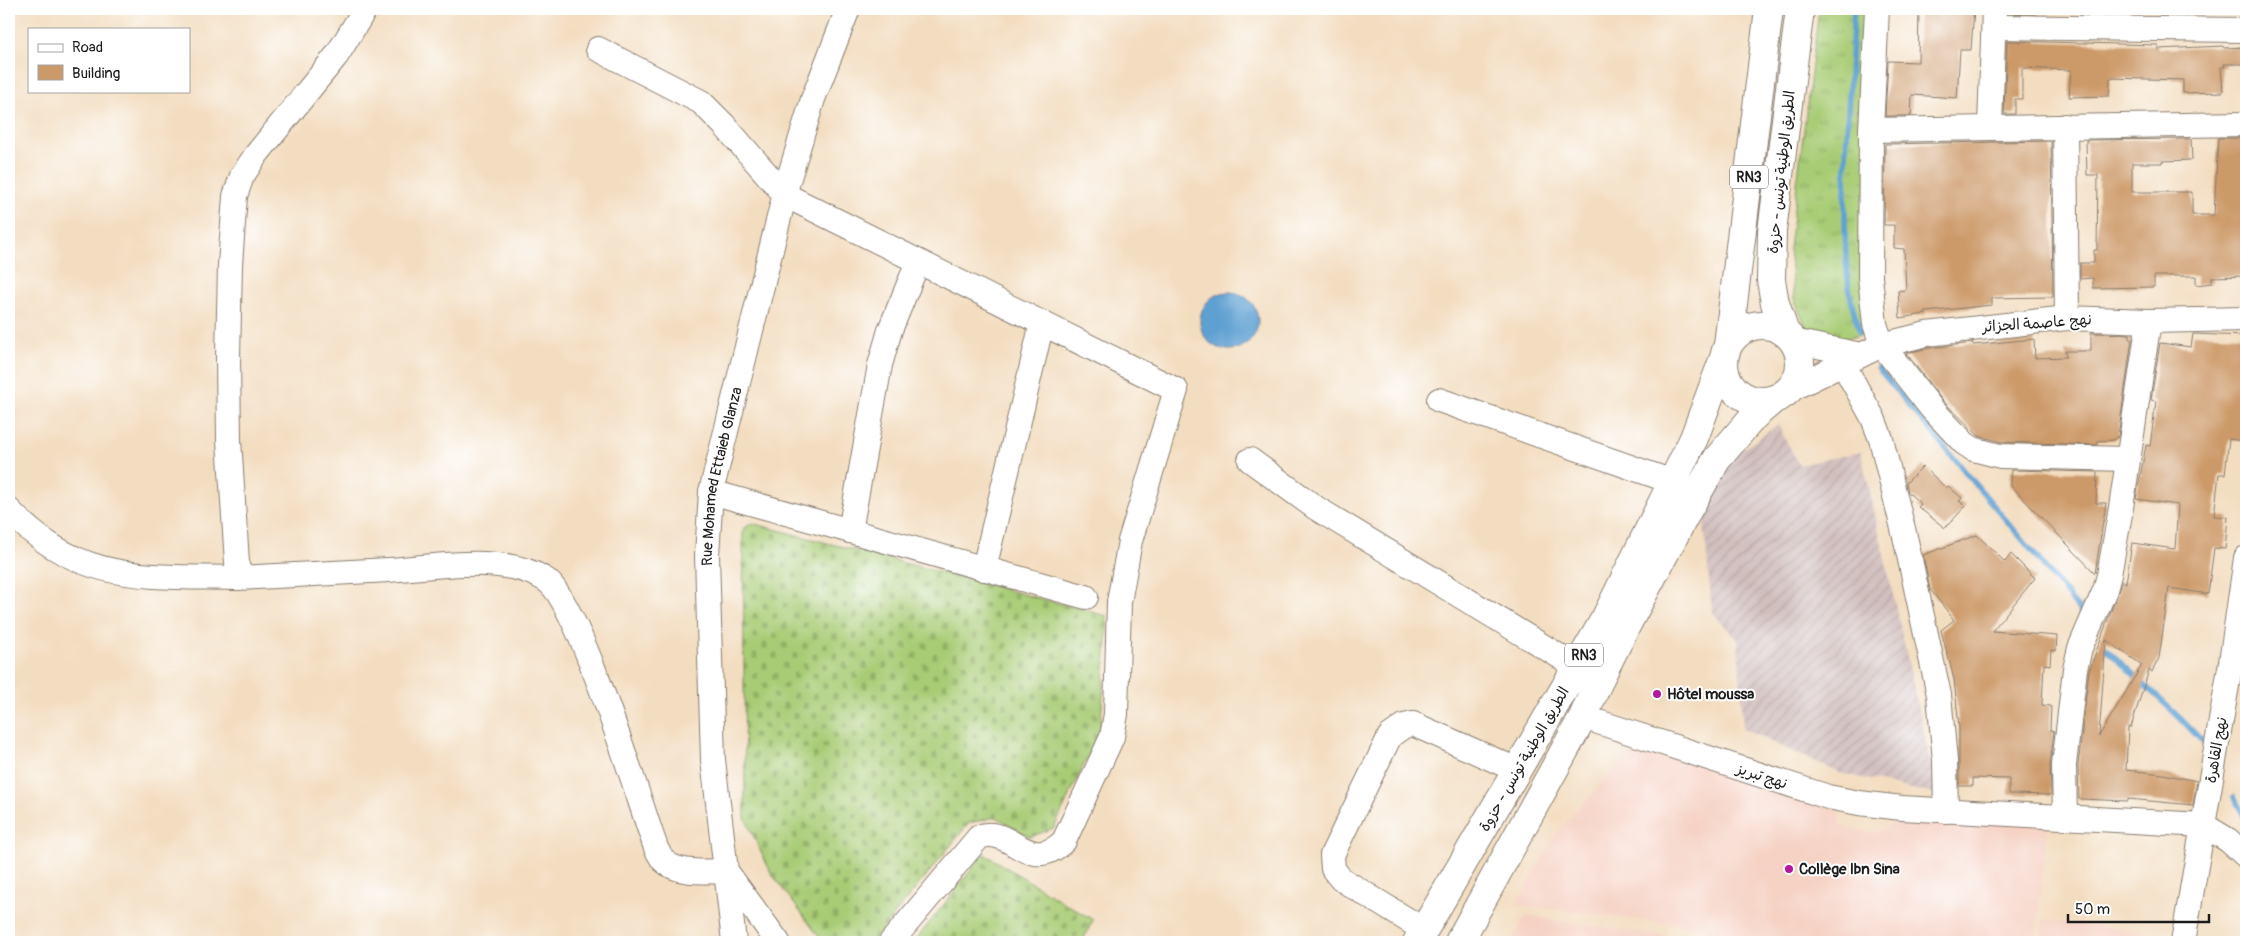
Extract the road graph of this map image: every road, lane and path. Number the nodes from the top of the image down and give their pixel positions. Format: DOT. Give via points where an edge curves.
graph roads {
  1 [pos="365,9"];
  2 [pos="848,9"];
  3 [pos="1877,9"];
  4 [pos="1769,16"];
  5 [pos="1799,17"];
  6 [pos="1994,18"];
  7 [pos="2246,30"];
  8 [pos="598,49"];
  9 [pos="2246,124"];
  10 [pos="2066,126"];
  11 [pos="1990,127"];
  12 [pos="1871,130"];
  13 [pos="784,195"];
  14 [pos="918,262"];
  15 [pos="2067,318"];
  16 [pos="2246,319"];
  17 [pos="2149,321"];
  18 [pos="1042,323"];
  19 [pos="1789,337"];
  20 [pos="1726,350"];
  21 [pos="1862,355"];
  22 [pos="1781,395"];
  23 [pos="1439,400"];
  24 [pos="2127,459"];
  25 [pos="1250,460"];
  26 [pos="1673,482"];
  27 [pos="711,492"];
  28 [pos="9,510"];
  29 [pos="850,531"];
  30 [pos="2246,558"];
  31 [pos="984,569"];
  32 [pos="238,578"];
  33 [pos="1086,597"];
  34 [pos="1615,623"];
  35 [pos="2239,663"];
  36 [pos="1576,667"];
  37 [pos="1583,718"];
  38 [pos="1517,770"];
  39 [pos="1946,811"];
  40 [pos="2065,818"];
  41 [pos="2203,825"];
  42 [pos="2246,856"];
  43 [pos="726,871"];
  44 [pos="1420,936"];
  45 [pos="734,942"];
  46 [pos="778,942"];
  47 [pos="891,942"];
  48 [pos="1459,942"];
  49 [pos="2183,942"];
  1 -- 32 [label="street" via="337,55 256,155 242,176 235,196 228,358 229,440"];
  2 -- 13 [label="street, Rue Mohamed Ettaieb Glanza" via="813,99"];
  3 -- 12 [label="street"];
  4 -- 5 [label="main road"];
  4 -- 20 [label="main road, الطريق الوطنية تونس - حزوة / RN3"];
  5 -- 19 [label="main road, الطريق الوطنية تونس - حزوة / RN3" via="1772,231 1771,280 1775,302"];
  6 -- 7 [label="street"];
  6 -- 11 [label="street"];
  8 -- 13 [label="street" via="701,102"];
  9 -- 10 [label="street"];
  10 -- 11 [label="street"];
  10 -- 15 [label="street"];
  11 -- 12 [label="street"];
  12 -- 21 [label="street" via="1870,277 1875,324"];
  13 -- 14 [label="street"];
  13 -- 27 [label="street, Rue Mohamed Ettaieb Glanza"];
  14 -- 18 [label="street"];
  14 -- 29 [label="street" via="890,330 880,365"];
  15 -- 17 [label="street, نهج عاصمة الجزائر"];
  15 -- 21 [label="street, نهج عاصمة الجزائر" via="1927,334"];
  16 -- 17 [label="street, نهج عاصمة الجزائر"];
  17 -- 24 [label="street"];
  18 -- 31 [label="street"];
  18 -- 47 [label="street" via="1176,390 1130,541 1121,594 1116,714 1112,737 1066,836 1056,848 1037,854 994,835 978,837"];
  19 -- 20 [label="main road, RN3" via="1774,327 1761,325 1737,334"];
  19 -- 21 [label="street"];
  19 -- 22 [label="main road, RN3" via="1798,351 1799,366 1795,382"];
  20 -- 22 [label="main road, RN3" via="1726,378 1736,391 1751,400 1762,401"];
  20 -- 26 [label="main road, الطريق الوطنية تونس - حزوة / RN3" via="1694,438"];
  21 -- 22 [label="street, نهج عاصمة الجزائر"];
  21 -- 24 [label="street" via="1932,409 1964,443 1974,449 2000,456"];
  21 -- 39 [label="street" via="1873,418 1906,541 1939,695"];
  22 -- 34 [label="main road, الطريق الوطنية تونس - حزوة / RN3" via="1754,416 1718,459"];
  23 -- 26 [label="street"];
  24 -- 40 [label="street" via="2105,590 2080,648 2076,669 2064,765"];
  25 -- 36 [label="street" via="1316,508"];
  26 -- 34 [label="main road, الطريق الوطنية تونس - حزوة / RN3"];
  27 -- 29 [label="street"];
  27 -- 43 [label="street, Rue Mohamed Ettaieb Glanza" via="706,555 713,760"];
  28 -- 32 [label="street" via="28,530 55,550 79,562 122,574"];
  29 -- 31 [label="street"];
  30 -- 35 [label="street, نهج القاهرة"];
  31 -- 33 [label="street"];
  32 -- 43 [label="street" via="488,563 546,580 572,619 598,681 656,848 664,861 687,870"];
  34 -- 36 [label="main road, الطريق الوطنية تونس - حزوة / RN3"];
  34 -- 37 [label="main road, الطريق الوطنية تونس - حزوة / RN3" via="1601,676"];
  35 -- 41 [label="street, نهج القاهرة"];
  36 -- 38 [label="main road, الطريق الوطنية تونس - حزوة / RN3"];
  37 -- 39 [label="street, نهج تبريز" via="1828,797"];
  37 -- 48 [label="main road, الطريق الوطنية تونس - حزوة / RN3"];
  38 -- 44 [label="main road, الطريق الوطنية تونس - حزوة / RN3"];
  38 -- 44 [label="street" via="1414,724 1404,726 1390,736 1332,854 1333,869 1341,879"];
  39 -- 40 [label="street, نهج تبريز"];
  40 -- 41 [label="street, نهج تبريز"];
  41 -- 42 [label="street"];
  41 -- 49 [label="street, نهج القاهرة"];
  43 -- 45 [label="street"];
  43 -- 46 [label="street, Rue Mohamed Ettaieb Glanza"];
}
